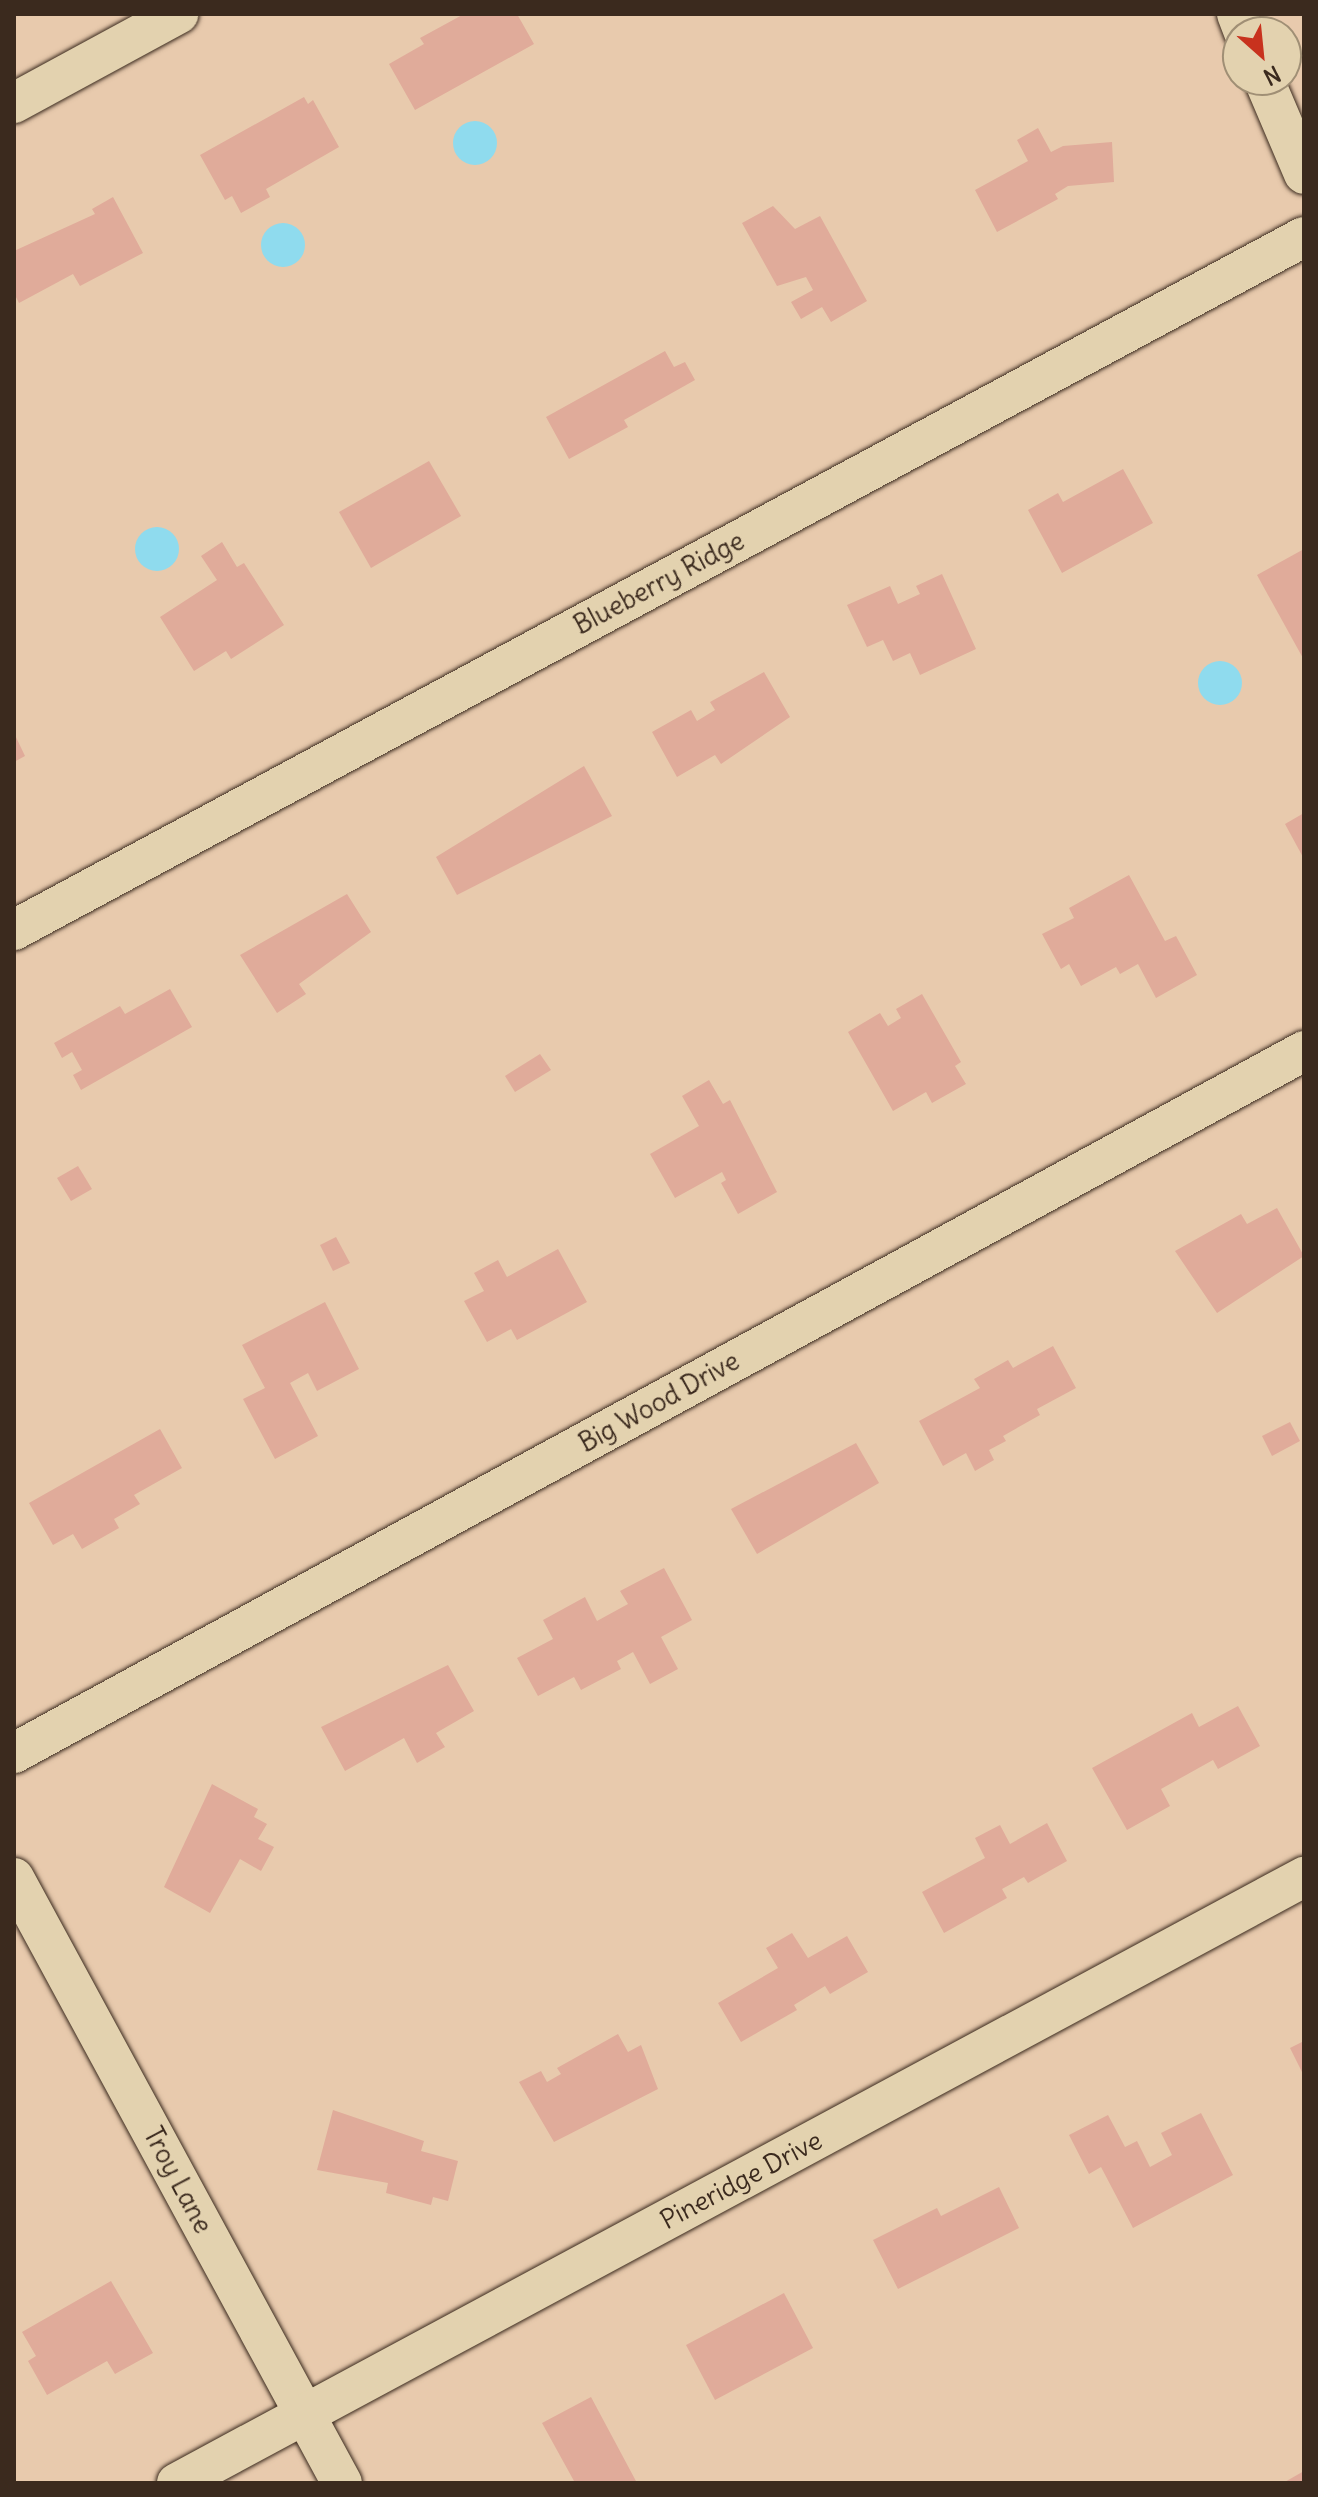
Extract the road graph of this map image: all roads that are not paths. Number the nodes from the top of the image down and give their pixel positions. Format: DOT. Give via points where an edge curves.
graph roads {
  1 [pos="178,14"];
  2 [pos="1271,96"];
  3 [pos="14,103"];
  4 [pos="1304,174"];
  5 [pos="1304,237"];
  6 [pos="14,930"];
  7 [pos="1304,1051"];
  8 [pos="14,1753"];
  9 [pos="1304,1877"];
  10 [pos="14,1878"];
  11 [pos="305,2414"];
  12 [pos="177,2483"];
  13 [pos="342,2483"];
  1 -- 3 [label="street"];
  2 -- 4 [label="street"];
  5 -- 6 [label="street, Blueberry Ridge"];
  7 -- 8 [label="street, Big Wood Drive"];
  9 -- 11 [label="street, Pineridge Drive"];
  10 -- 11 [label="street, Troy Lane"];
  11 -- 12 [label="street, Pineridge Drive"];
  11 -- 13 [label="street, Troy Lane"];
}
